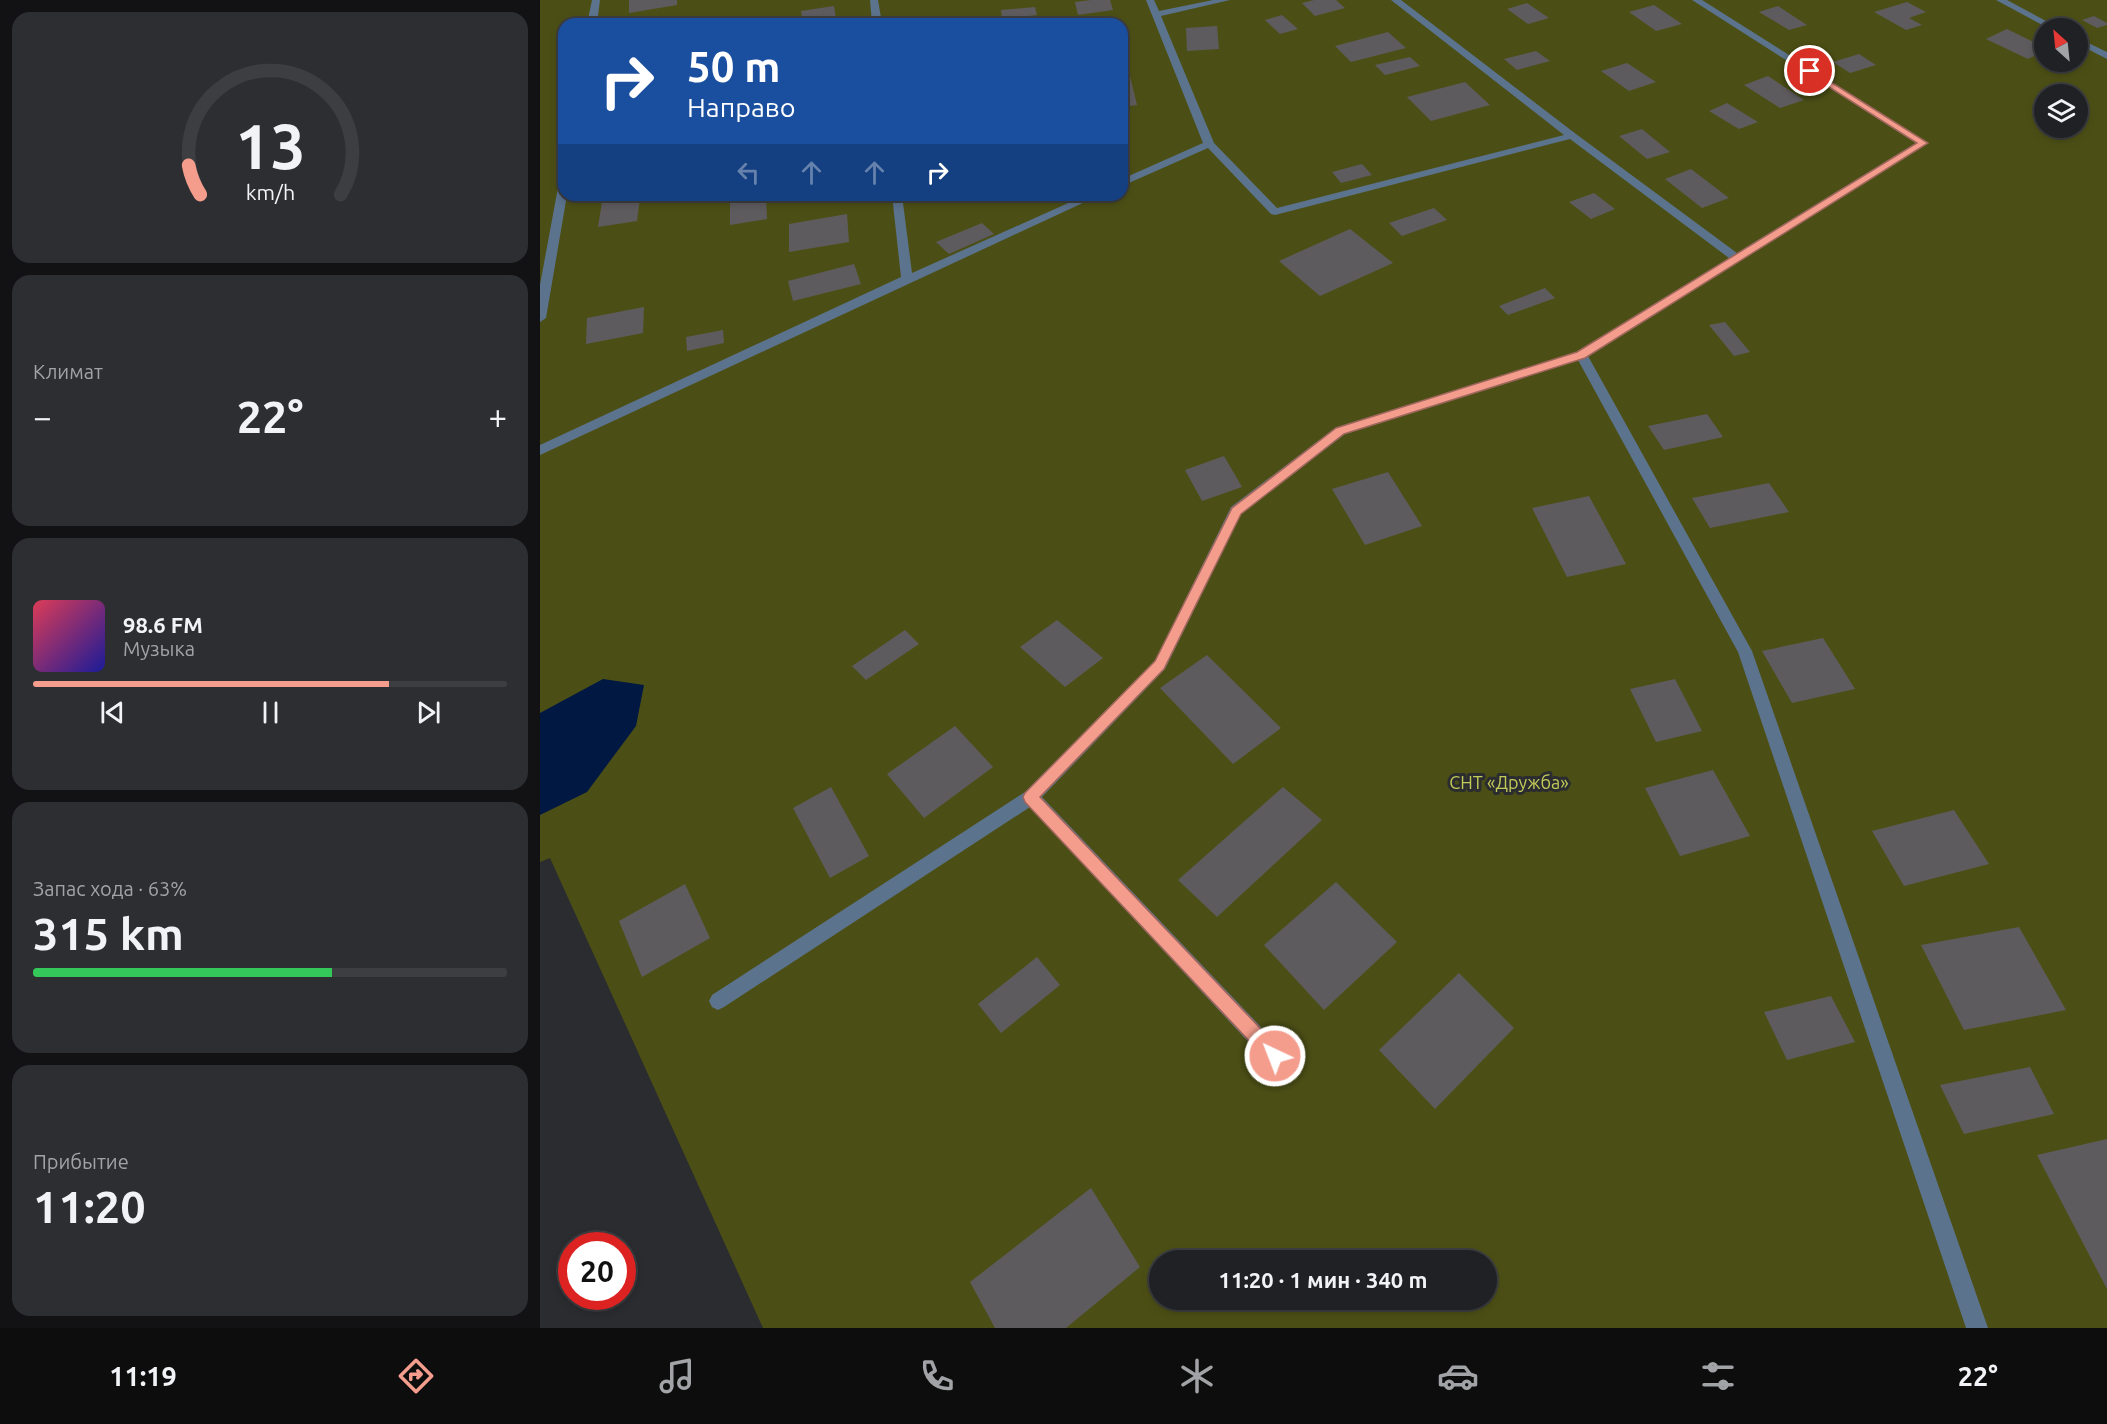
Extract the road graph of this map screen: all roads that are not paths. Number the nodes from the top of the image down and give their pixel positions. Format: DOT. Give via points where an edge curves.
graph roads {
  1 [pos="596,0"];
  2 [pos="874,0"];
  3 [pos="1150,0"];
  4 [pos="1226,0"];
  5 [pos="1395,0"];
  6 [pos="1696,0"];
  7 [pos="2000,0"];
  8 [pos="1156,14"];
  9 [pos="593,18"];
  10 [pos="876,18"];
  11 [pos="2035,18"];
  12 [pos="2088,46"];
  13 [pos="2107,56"];
  14 [pos="1572,136"];
  15 [pos="1209,144"];
  16 [pos="1128,180"];
  17 [pos="561,201"];
  18 [pos="898,201"];
  19 [pos="1082,201"];
  20 [pos="1737,258"];
  21 [pos="907,279"];
  22 [pos="540,318"];
  23 [pos="1581,355"];
  24 [pos="540,450"];
  25 [pos="1030,797"];
  26 [pos="718,1001"];
  27 [pos="1275,1056"];
  28 [pos="1977,1328"];
  1 -- 9 [label="lane"];
  2 -- 10 [label="lane"];
  3 -- 8 [label="lane"];
  4 -- 8 [label="lane"];
  5 -- 14 [label="lane"];
  6 -- 20 [label="lane" via="1923,143"];
  7 -- 11 [label="lane"];
  8 -- 15 [label="lane"];
  12 -- 13 [label="lane"];
  14 -- 15 [label="lane" via="1275,212"];
  14 -- 20 [label="lane"];
  15 -- 16 [label="lane"];
  17 -- 22 [label="lane"];
  18 -- 21 [label="lane"];
  19 -- 21 [label="lane"];
  20 -- 23 [label="lane"];
  21 -- 24 [label="lane"];
  23 -- 25 [label="lane" via="1340,431 1236,511 1160,665"];
  23 -- 28 [label="lane" via="1745,651"];
  25 -- 26 [label="lane"];
  25 -- 27 [label="lane"];
}
